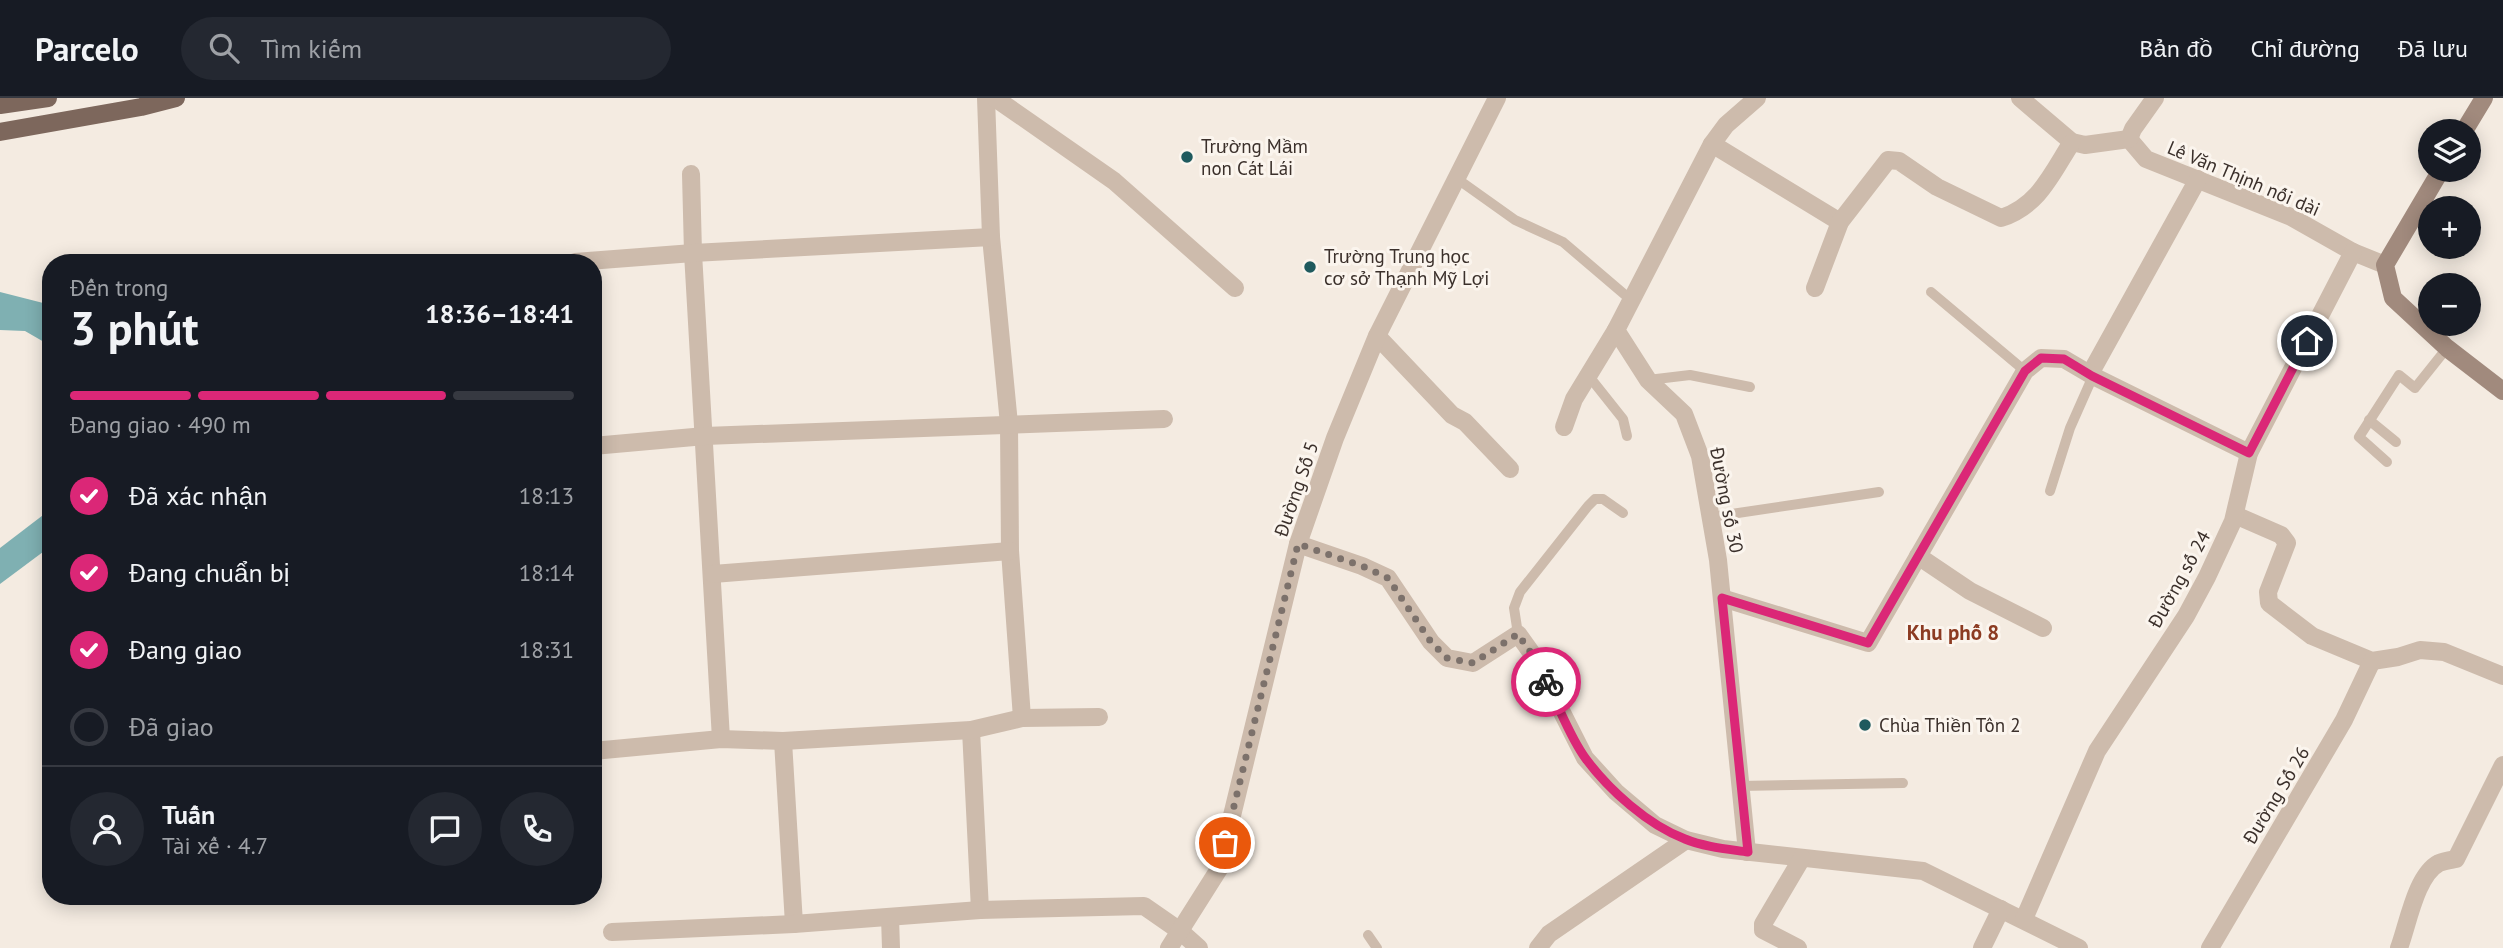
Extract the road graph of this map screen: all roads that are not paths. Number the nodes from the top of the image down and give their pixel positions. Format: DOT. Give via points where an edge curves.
graph roads {
  1 [pos="48,98"];
  2 [pos="176,98"];
  3 [pos="986,98"];
  4 [pos="995,98"];
  5 [pos="1497,98"];
  6 [pos="1757,98"];
  7 [pos="2020,98"];
  8 [pos="2155,98"];
  9 [pos="2484,98"];
  10 [pos="0,105"];
  11 [pos="2471,119"];
  12 [pos="0,132"];
  13 [pos="2129,139"];
  14 [pos="2072,142"];
  15 [pos="1712,144"];
  16 [pos="691,174"];
  17 [pos="1456,178"];
  18 [pos="2198,179"];
  19 [pos="2434,182"];
  20 [pos="1840,222"];
  21 [pos="990,237"];
  22 [pos="2353,252"];
  23 [pos="694,253"];
  24 [pos="602,260"];
  25 [pos="2385,265"];
  26 [pos="1235,288"];
  27 [pos="1815,288"];
  28 [pos="1931,292"];
  29 [pos="1631,300"];
  30 [pos="1616,330"];
  31 [pos="1377,336"];
  32 [pos="2447,348"];
  33 [pos="2025,371"];
  34 [pos="1588,375"];
  35 [pos="2091,375"];
  36 [pos="1648,380"];
  37 [pos="1749,387"];
  38 [pos="2503,391"];
  39 [pos="1164,419"];
  40 [pos="2370,420"];
  41 [pos="1009,424"];
  42 [pos="1564,427"];
  43 [pos="705,436"];
  44 [pos="1627,436"];
  45 [pos="2396,442"];
  46 [pos="602,445"];
  47 [pos="2249,453"];
  48 [pos="2387,463"];
  49 [pos="1510,469"];
  50 [pos="2050,491"];
  51 [pos="1879,492"];
  52 [pos="1623,513"];
  53 [pos="2235,515"];
  54 [pos="1711,517"];
  55 [pos="1298,544"];
  56 [pos="1010,551"];
  57 [pos="1918,556"];
  58 [pos="713,574"];
  59 [pos="1722,598"];
  60 [pos="2043,628"];
  61 [pos="1518,634"];
  62 [pos="2372,661"];
  63 [pos="2503,676"];
  64 [pos="1099,717"];
  65 [pos="1022,718"];
  66 [pos="971,730"];
  67 [pos="721,739"];
  68 [pos="783,741"];
  69 [pos="602,750"];
  70 [pos="2503,765"];
  71 [pos="1903,783"];
  72 [pos="1740,786"];
  73 [pos="1686,840"];
  74 [pos="1748,852"];
  75 [pos="1802,858"];
  76 [pos="2001,909"];
  77 [pos="980,910"];
  78 [pos="890,917"];
  79 [pos="2024,919"];
  80 [pos="794,924"];
  81 [pos="1180,931"];
  82 [pos="612,932"];
  83 [pos="1368,935"];
  84 [pos="891,948"];
  85 [pos="1169,948"];
  86 [pos="1199,948"];
  87 [pos="1377,948"];
  88 [pos="1538,948"];
  89 [pos="1798,948"];
  90 [pos="1982,948"];
  91 [pos="2079,948"];
  92 [pos="2210,948"];
  93 [pos="2399,948"];
  1 -- 10 [label="main road"];
  2 -- 12 [label="main road"];
  3 -- 21 [label="street"];
  4 -- 26 [label="street" via="1114,181"];
  5 -- 17 [label="street, Đường Số 5"];
  6 -- 15 [label="street"];
  7 -- 14 [label="street"];
  8 -- 13 [label="street"];
  9 -- 11 [label="street"];
  13 -- 14 [label="street" via="2085,145"];
  13 -- 18 [label="street, Lê Văn Thịnh nối dài" via="2146,159"];
  14 -- 20 [label="street" via="2041,192 2020,212 2001,218 1937,187 1899,161 1888,160"];
  15 -- 20 [label="street"];
  15 -- 29 [label="street"];
  16 -- 23 [label="street"];
  17 -- 29 [label="lane" via="1515,220 1563,242"];
  17 -- 31 [label="street, Đường Số 5"];
  18 -- 22 [label="street, Lê Văn Thịnh nối dài" via="2291,217"];
  18 -- 35 [label="street"];
  19 -- 25 [label="street"];
  20 -- 27 [label="street"];
  21 -- 23 [label="street"];
  21 -- 41 [label="street"];
  22 -- 25 [label="street, Lê Văn Thịnh nối dài"];
  22 -- 47 [label="street, Đường số 24"];
  23 -- 24 [label="street"];
  23 -- 43 [label="street"];
  25 -- 32 [label="street" via="2393,298"];
  28 -- 33 [label="lane"];
  29 -- 30 [label="street"];
  30 -- 34 [label="street"];
  30 -- 36 [label="street, Đường số 30"];
  31 -- 49 [label="street"];
  31 -- 55 [label="street, Đường Số 5"];
  32 -- 38 [label="street"];
  32 -- 40 [label="lane" via="2415,388 2399,375"];
  33 -- 35 [label="street" via="2041,358 2064,359"];
  33 -- 57 [label="street"];
  34 -- 42 [label="street"];
  34 -- 44 [label="lane" via="1623,419"];
  35 -- 47 [label="street"];
  35 -- 50 [label="lane"];
  36 -- 37 [label="lane" via="1690,375"];
  36 -- 54 [label="street, Đường số 30" via="1684,414 1700,456"];
  39 -- 41 [label="street"];
  40 -- 45 [label="lane"];
  40 -- 48 [label="lane" via="2359,437"];
  41 -- 43 [label="street"];
  41 -- 56 [label="street"];
  43 -- 46 [label="street"];
  43 -- 58 [label="street"];
  47 -- 53 [label="street, Đường số 24"];
  51 -- 54 [label="lane"];
  52 -- 61 [label="lane" via="1603,499 1588,506 1520,592 1514,608"];
  53 -- 62 [label="street" via="2287,543 2268,592 2269,603 2312,636"];
  53 -- 79 [label="street, Đường số 24" via="2186,615 2097,751"];
  54 -- 59 [label="street, Đường số 30"];
  55 -- 61 [label="street" via="1388,578 1447,658 1473,663"];
  55 -- 81 [label="street, Đường Số 5" via="1219,869"];
  56 -- 58 [label="street"];
  56 -- 65 [label="street"];
  57 -- 59 [label="street" via="1868,643"];
  57 -- 60 [label="street" via="1970,591"];
  58 -- 67 [label="street"];
  59 -- 72 [label="street, Đường số 30"];
  61 -- 73 [label="street" via="1585,758 1655,825"];
  62 -- 63 [label="street" via="2420,650 2444,652"];
  62 -- 92 [label="street, Đường Số 26" via="2344,720"];
  64 -- 65 [label="street"];
  65 -- 66 [label="street"];
  66 -- 68 [label="street"];
  66 -- 77 [label="street"];
  67 -- 68 [label="street"];
  67 -- 69 [label="street"];
  68 -- 80 [label="street"];
  70 -- 93 [label="street" via="2456,859 2440,863 2421,883"];
  71 -- 72 [label="lane"];
  72 -- 74 [label="street, Đường số 30"];
  73 -- 74 [label="street"];
  73 -- 88 [label="street" via="1549,934"];
  74 -- 75 [label="street"];
  75 -- 76 [label="street" via="1923,871"];
  75 -- 89 [label="street" via="1763,923 1763,930"];
  76 -- 79 [label="street"];
  76 -- 90 [label="street"];
  77 -- 78 [label="street"];
  77 -- 81 [label="street" via="1144,906"];
  78 -- 80 [label="street"];
  78 -- 84 [label="street"];
  79 -- 91 [label="street"];
  80 -- 82 [label="street"];
  81 -- 85 [label="street, Đường Số 5"];
  81 -- 86 [label="street"];
  83 -- 87 [label="lane"];
}
